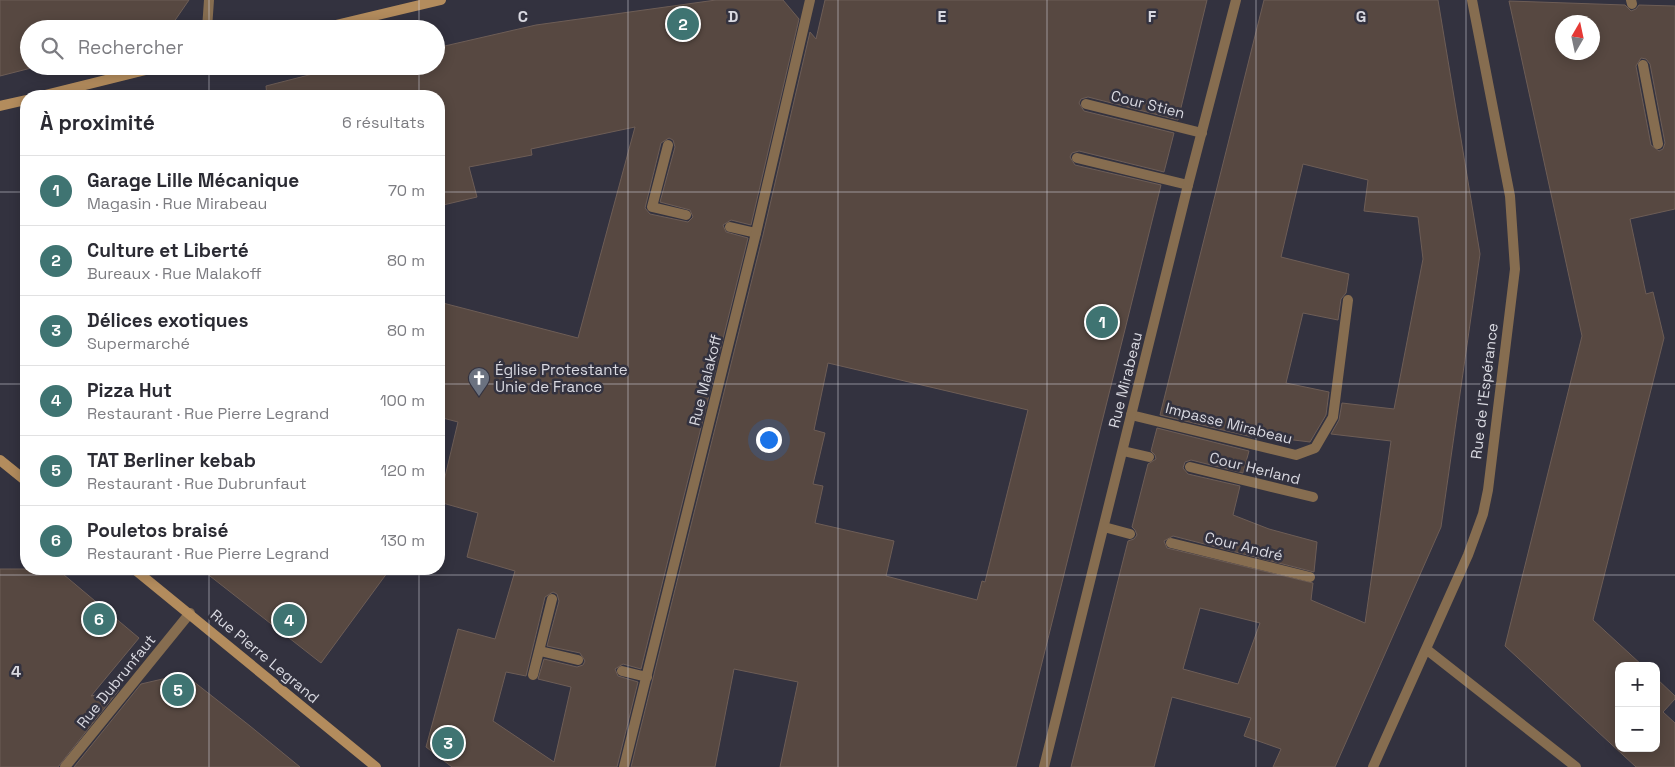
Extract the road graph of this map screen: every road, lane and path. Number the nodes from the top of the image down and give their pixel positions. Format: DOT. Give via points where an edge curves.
graph roads {
  1 [pos="209,0"];
  2 [pos="441,0"];
  3 [pos="810,0"];
  4 [pos="1236,0"];
  5 [pos="1472,0"];
  6 [pos="208,20"];
  7 [pos="357,20"];
  8 [pos="1643,65"];
  9 [pos="126,75"];
  10 [pos="65,90"];
  11 [pos="20,101"];
  12 [pos="1086,104"];
  13 [pos="0,106"];
  14 [pos="1202,133"];
  15 [pos="1658,144"];
  16 [pos="668,145"];
  17 [pos="1077,158"];
  18 [pos="1188,185"];
  19 [pos="686,215"];
  20 [pos="730,227"];
  21 [pos="756,233"];
  22 [pos="1348,300"];
  23 [pos="1131,415"];
  24 [pos="1122,451"];
  25 [pos="1149,457"];
  26 [pos="0,460"];
  27 [pos="1190,467"];
  28 [pos="20,476"];
  29 [pos="1313,497"];
  30 [pos="1104,527"];
  31 [pos="1130,534"];
  32 [pos="1171,543"];
  33 [pos="142,575"];
  34 [pos="1310,577"];
  35 [pos="552,599"];
  36 [pos="190,613"];
  37 [pos="1426,649"];
  38 [pos="540,651"];
  39 [pos="578,660"];
  40 [pos="622,672"];
  41 [pos="533,676"];
  42 [pos="647,677"];
  43 [pos="65,767"];
  44 [pos="376,767"];
  45 [pos="624,767"];
  46 [pos="1044,767"];
  47 [pos="1373,767"];
  48 [pos="1576,767"];
  1 -- 6 [label="street"];
  2 -- 7 [label="main road"];
  3 -- 21 [label="street, Rue Malakoff"];
  4 -- 14 [label="street, Rue Mirabeau"];
  5 -- 37 [label="street, Rue de l'Espérance" via="1510,196 1515,268 1483,514"];
  8 -- 15 [label="street"];
  9 -- 10 [label="main road"];
  11 -- 13 [label="main road"];
  12 -- 14 [label="street, Cour Stien"];
  14 -- 18 [label="street, Rue Mirabeau"];
  16 -- 19 [label="street" via="652,206"];
  17 -- 18 [label="street"];
  18 -- 23 [label="street, Rue Mirabeau"];
  20 -- 21 [label="street"];
  21 -- 42 [label="street, Rue Malakoff"];
  22 -- 23 [label="street, Impasse Mirabeau" via="1333,416 1315,448 1296,455"];
  23 -- 24 [label="street, Rue Mirabeau"];
  24 -- 25 [label="street"];
  24 -- 30 [label="street, Rue Mirabeau"];
  26 -- 28 [label="main road"];
  27 -- 29 [label="street, Cour Herland"];
  30 -- 31 [label="street"];
  30 -- 46 [label="street, Rue Mirabeau"];
  32 -- 34 [label="street, Cour André"];
  33 -- 36 [label="main road, Rue Pierre Legrand"];
  35 -- 38 [label="street"];
  36 -- 43 [label="street, Rue Dubrunfaut"];
  36 -- 44 [label="main road, Rue Pierre Legrand"];
  37 -- 47 [label="street, Rue de l'Espérance"];
  37 -- 48 [label="street"];
  38 -- 39 [label="street"];
  38 -- 41 [label="street"];
  40 -- 42 [label="street"];
  42 -- 45 [label="street, Rue Malakoff"];
}
